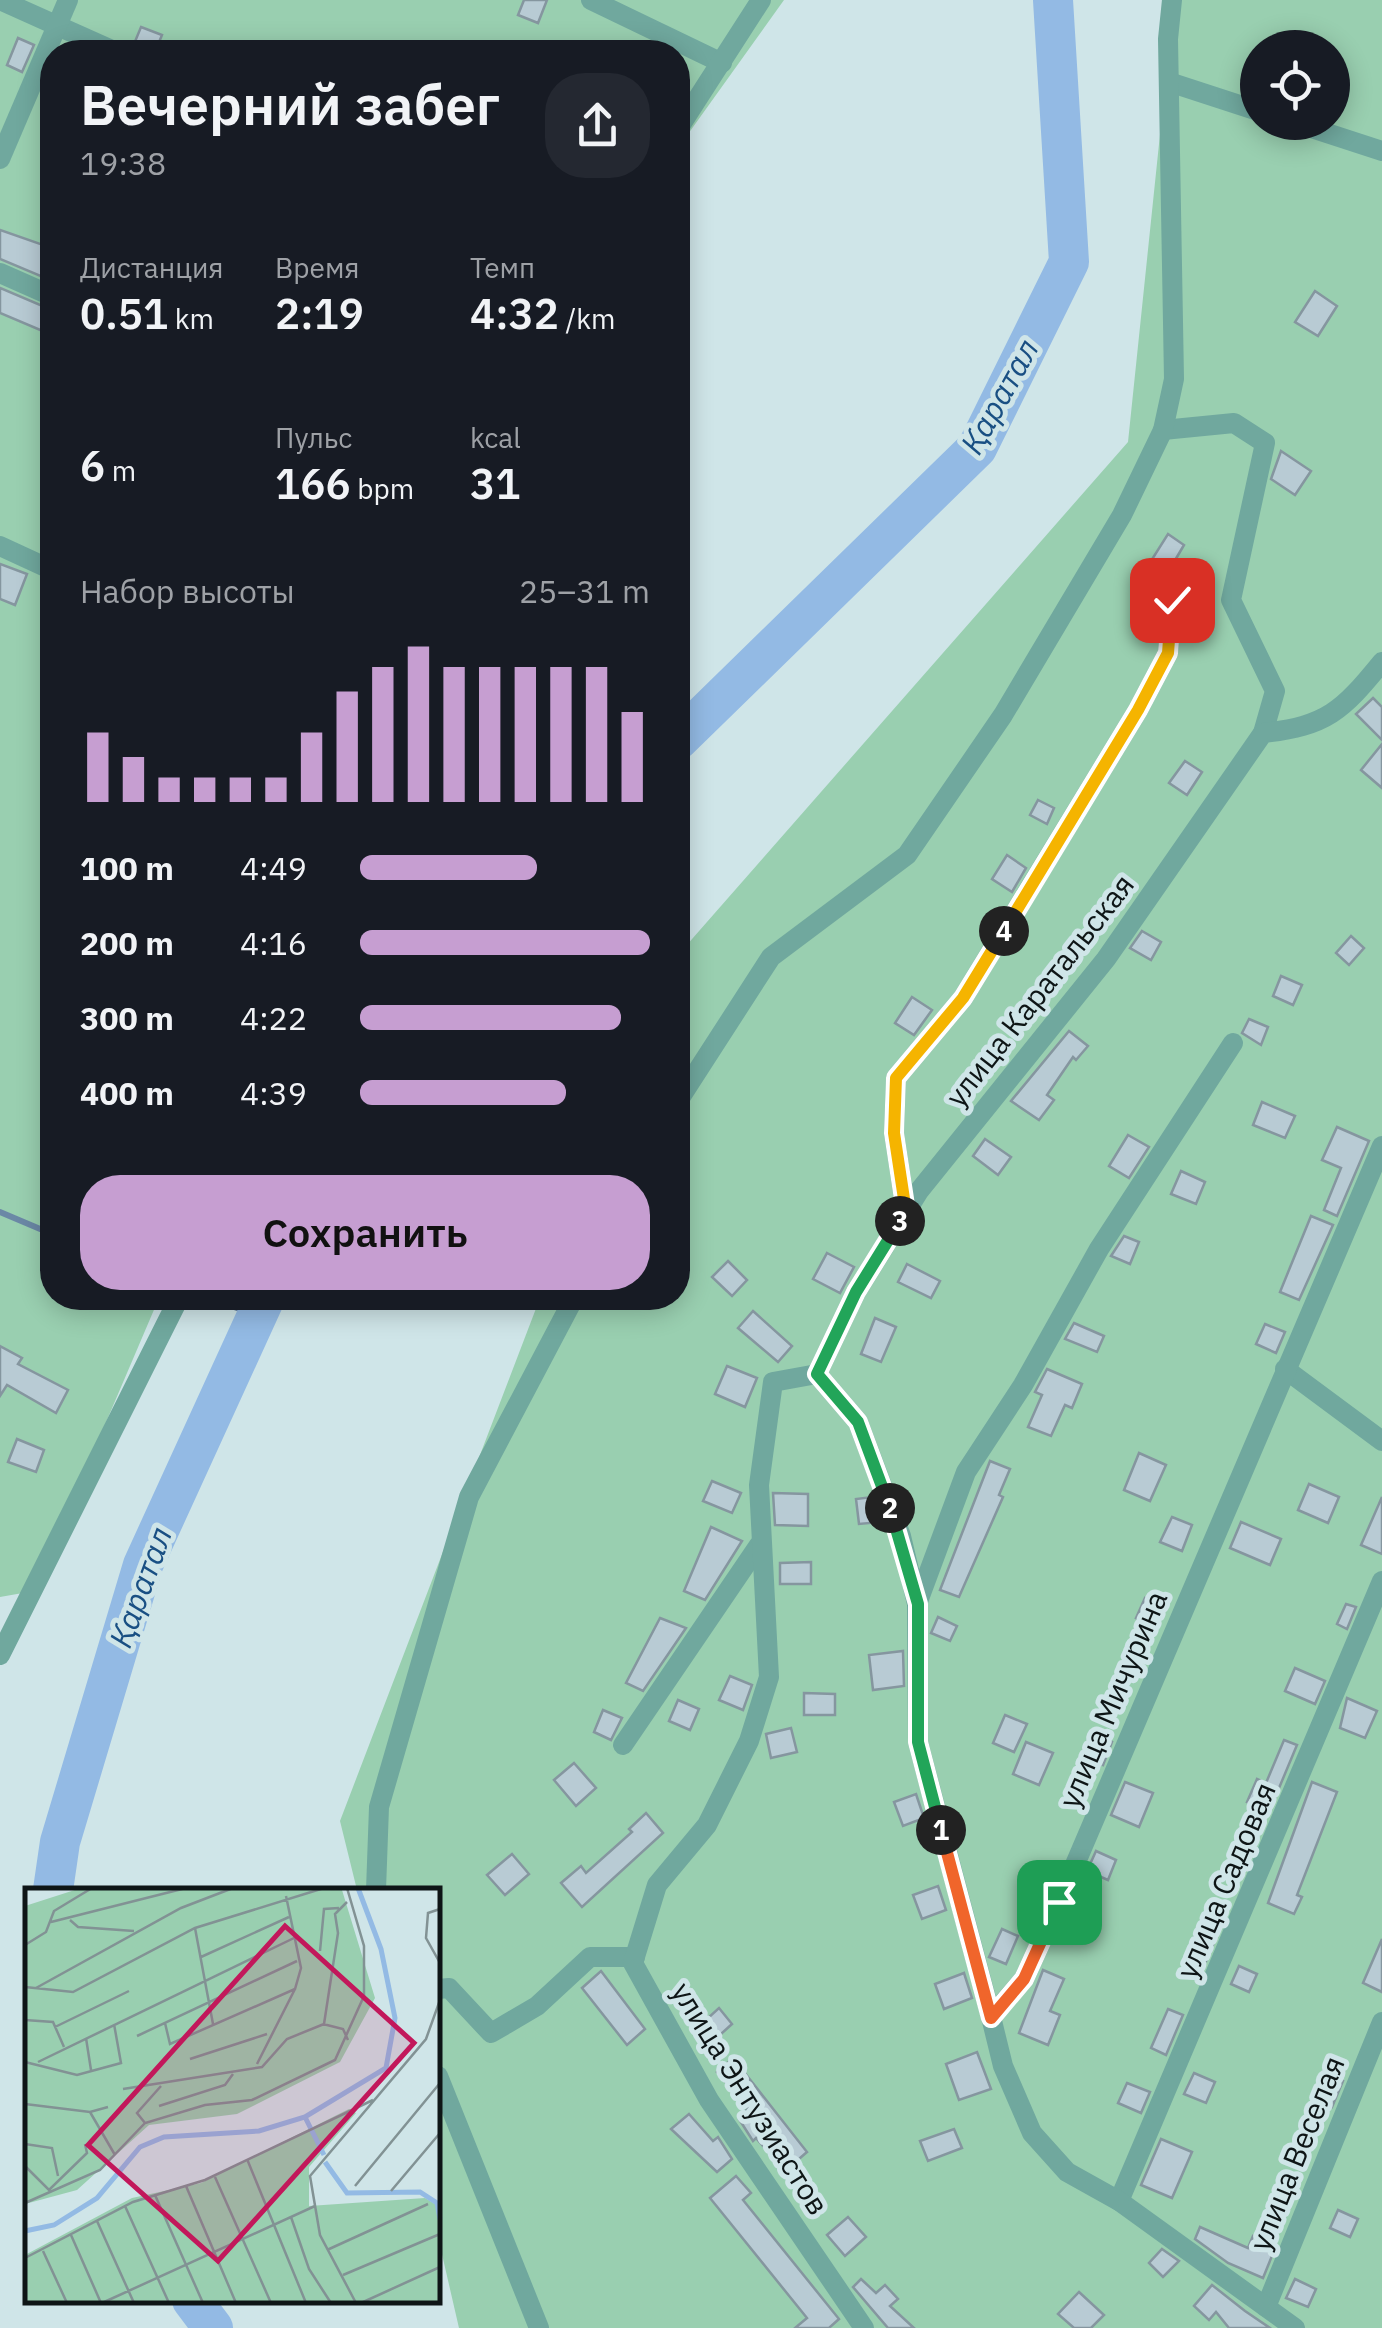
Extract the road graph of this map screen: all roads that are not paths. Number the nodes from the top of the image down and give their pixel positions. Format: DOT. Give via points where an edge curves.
graph roads {
  1 [pos="0,0"];
  2 [pos="68,0"];
  3 [pos="592,0"];
  4 [pos="761,0"];
  5 [pos="1172,0"];
  6 [pos="57,25"];
  7 [pos="51,40"];
  8 [pos="90,40"];
  9 [pos="676,40"];
  10 [pos="690,47"];
  11 [pos="722,62"];
  12 [pos="40,65"];
  13 [pos="1169,82"];
  14 [pos="1240,105"];
  15 [pos="690,111"];
  16 [pos="1346,140"];
  17 [pos="1382,152"];
  18 [pos="0,159"];
  19 [pos="0,273"];
  20 [pos="40,291"];
  21 [pos="1163,430"];
  22 [pos="0,546"];
  23 [pos="40,564"];
  24 [pos="1172,600"];
  25 [pos="1382,662"];
  26 [pos="1263,732"];
  27 [pos="1233,1043"];
  28 [pos="690,1082"];
  29 [pos="1382,1146"];
  30 [pos="906,1212"];
  31 [pos="173,1310"];
  32 [pos="568,1310"];
  33 [pos="1285,1369"];
  34 [pos="817,1374"];
  35 [pos="1382,1441"];
  36 [pos="759,1545"];
  37 [pos="1382,1581"];
  38 [pos="918,1604"];
  39 [pos="0,1655"];
  40 [pos="623,1745"];
  41 [pos="376,1888"];
  42 [pos="635,1956"];
  43 [pos="440,1989"];
  44 [pos="991,2018"];
  45 [pos="1382,2022"];
  46 [pos="440,2081"];
  47 [pos="1119,2201"];
  48 [pos="1266,2306"];
  49 [pos="538,2328"];
  50 [pos="864,2328"];
  51 [pos="1295,2328"];
  1 -- 6 [label="street"];
  2 -- 6 [label="street"];
  3 -- 9 [label="street"];
  4 -- 11 [label="street"];
  5 -- 13 [label="street"];
  6 -- 7 [label="street"];
  6 -- 8 [label="street"];
  10 -- 11 [label="street"];
  11 -- 15 [label="street"];
  12 -- 18 [label="street"];
  13 -- 14 [label="street"];
  13 -- 21 [label="street" via="1174,379"];
  16 -- 17 [label="street"];
  19 -- 20 [label="street"];
  21 -- 26 [label="street" via="1234,423 1265,443 1231,600 1275,691"];
  21 -- 28 [label="street" via="1122,515 1003,715 907,855 771,957"];
  22 -- 23 [label="street"];
  24 -- 30 [label="street" via="1168,653 1138,710 963,998 896,1078 894,1133"];
  25 -- 26 [label="street" via="1351,700 1309,728"];
  26 -- 30 [label="street, улица Каратальская" via="1106,959"];
  27 -- 38 [label="street" via="1098,1249 1023,1386 966,1472"];
  29 -- 33 [label="street, улица Мичурина"];
  30 -- 34 [label="street, улица Каратальская" via="856,1292"];
  31 -- 39 [label="street"];
  32 -- 41 [label="street" via="469,1497 380,1807"];
  33 -- 35 [label="street"];
  33 -- 44 [label="street, улица Мичурина" via="1059,1902 1024,1979"];
  34 -- 36 [label="street" via="773,1382 759,1485"];
  34 -- 38 [label="street" via="858,1422"];
  36 -- 40 [label="street"];
  36 -- 42 [label="street" via="769,1677 749,1741 707,1825 656,1885"];
  37 -- 47 [label="street, улица Садовая"];
  38 -- 44 [label="street" via="918,1742"];
  42 -- 43 [label="street" via="590,1957 537,2006 492,2033 450,1988"];
  42 -- 50 [label="street, улица Энтузиастов" via="633,1964 709,2100"];
  44 -- 47 [label="street" via="1032,2132 1068,2172"];
  45 -- 48 [label="street, улица Веселая"];
  46 -- 49 [label="street"];
  47 -- 48 [label="street"];
  48 -- 51 [label="street"];
}
